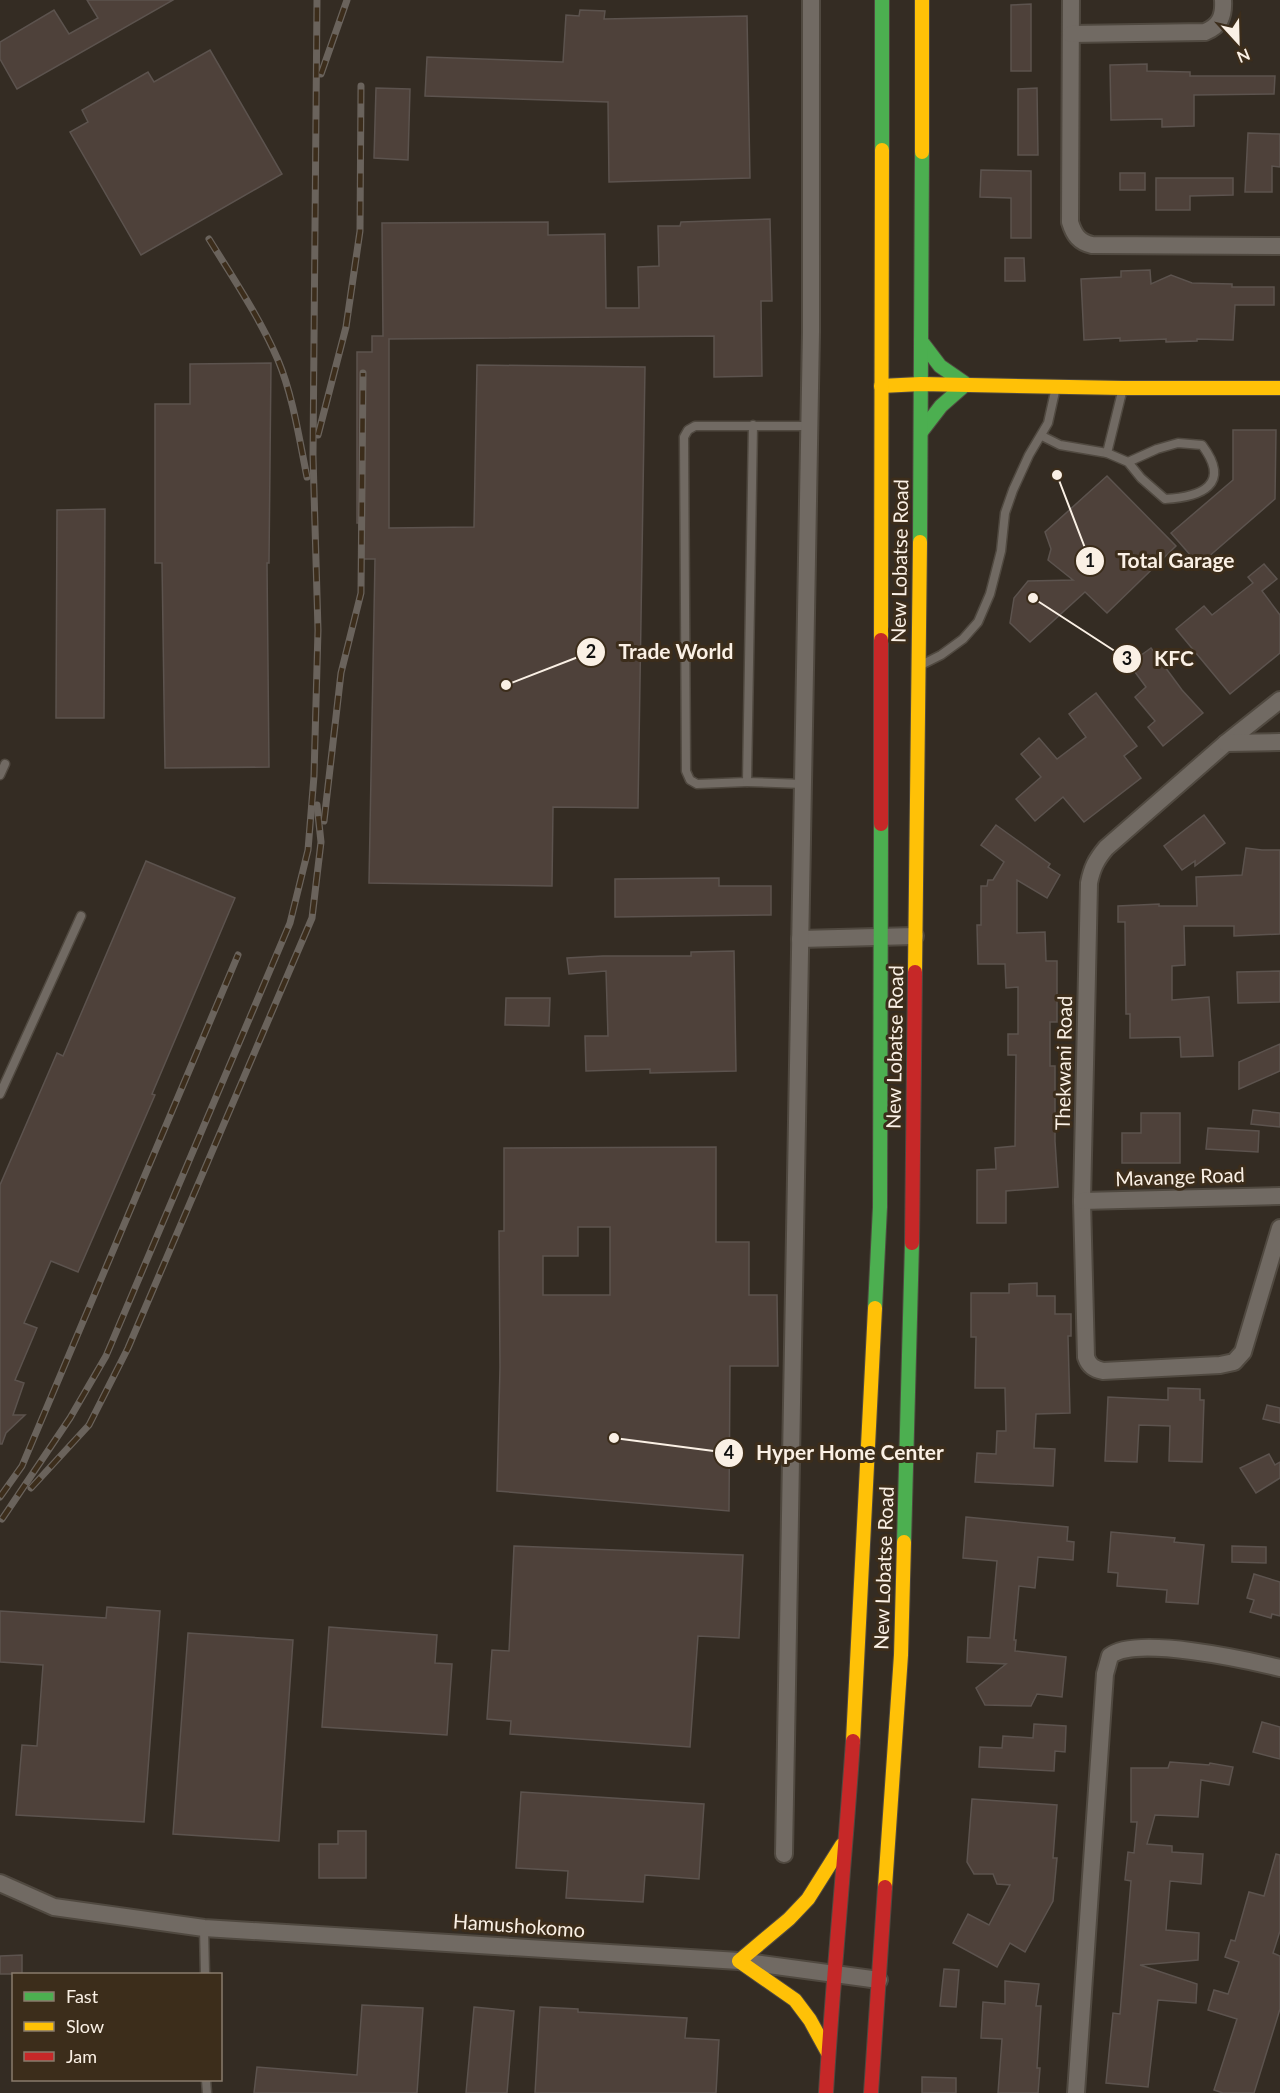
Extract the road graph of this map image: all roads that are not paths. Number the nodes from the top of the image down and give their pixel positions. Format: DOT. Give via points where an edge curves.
graph roads {
  1 [pos="811,0"];
  2 [pos="882,0"];
  3 [pos="922,0"];
  4 [pos="1071,0"];
  5 [pos="1223,0"];
  6 [pos="1071,34"];
  7 [pos="1280,246"];
  8 [pos="921,341"];
  9 [pos="921,384"];
  10 [pos="966,384"];
  11 [pos="881,386"];
  12 [pos="1056,386"];
  13 [pos="1123,388"];
  14 [pos="1280,388"];
  15 [pos="753,425"];
  16 [pos="809,426"];
  17 [pos="921,432"];
  18 [pos="1042,436"];
  19 [pos="1107,453"];
  20 [pos="1128,462"];
  21 [pos="914,666"];
  22 [pos="1280,700"];
  23 [pos="1280,742"];
  24 [pos="1226,743"];
  25 [pos="5,764"];
  26 [pos="0,775"];
  27 [pos="747,782"];
  28 [pos="803,784"];
  29 [pos="81,916"];
  30 [pos="915,936"];
  31 [pos="880,937"];
  32 [pos="800,939"];
  33 [pos="0,1094"];
  34 [pos="1280,1196"];
  35 [pos="1082,1201"];
  36 [pos="1280,1228"];
  37 [pos="1280,1668"];
  38 [pos="848,1834"];
  39 [pos="784,1854"];
  40 [pos="0,1883"];
  41 [pos="204,1928"];
  42 [pos="739,1961"];
  43 [pos="205,1973"];
  44 [pos="832,1975"];
  45 [pos="879,1980"];
  46 [pos="828,2054"];
  47 [pos="826,2093"];
  48 [pos="871,2093"];
  49 [pos="1076,2093"];
  1 -- 16 [label="street"];
  2 -- 11 [label="main road"];
  3 -- 8 [label="main road, New Lobatse Road"];
  4 -- 6 [label="street"];
  5 -- 6 [label="street" via="1220,21 1204,32"];
  6 -- 7 [label="street" via="1070,222 1077,238 1092,245"];
  8 -- 9 [label="main road, New Lobatse Road"];
  8 -- 10 [label="main road" via="943,370"];
  9 -- 10 [label="main road"];
  9 -- 11 [label="main road"];
  9 -- 17 [label="main road, New Lobatse Road"];
  10 -- 12 [label="main road"];
  10 -- 17 [label="main road" via="927,420"];
  11 -- 31 [label="main road" via="886,667"];
  12 -- 13 [label="main road"];
  12 -- 18 [label="lane"];
  13 -- 14 [label="main road"];
  13 -- 19 [label="lane"];
  15 -- 16 [label="lane"];
  15 -- 27 [label="lane"];
  15 -- 27 [label="lane" via="695,426 684,437 686,771 697,784"];
  16 -- 28 [label="street"];
  17 -- 21 [label="main road, New Lobatse Road"];
  18 -- 19 [label="lane" via="1060,445"];
  18 -- 21 [label="lane" via="1029,455 1005,513 1001,551 978,622 941,655"];
  19 -- 20 [label="lane"];
  20 -- 20 [label="lane" via="1178,443 1202,445 1213,464 1213,477 1208,487 1197,494 1165,499"];
  21 -- 30 [label="main road, New Lobatse Road"];
  22 -- 24 [label="street, Thekwani Road"];
  23 -- 24 [label="street"];
  24 -- 35 [label="street, Thekwani Road" via="1106,848 1091,870"];
  25 -- 26 [label="lane"];
  27 -- 28 [label="lane"];
  28 -- 32 [label="street"];
  29 -- 33 [label="lane"];
  30 -- 31 [label="street"];
  30 -- 45 [label="main road, New Lobatse Road" via="913,1208 901,1655"];
  31 -- 32 [label="street"];
  31 -- 38 [label="main road" via="880,1207"];
  32 -- 39 [label="street"];
  34 -- 35 [label="street, Mavange Road"];
  35 -- 36 [label="street, Thekwani Road" via="1086,1357 1092,1367 1103,1371 1234,1362 1243,1352"];
  37 -- 49 [label="street" via="1169,1648 1120,1649 1110,1656 1105,1674"];
  38 -- 42 [label="main road" via="808,1899"];
  38 -- 44 [label="main road"];
  40 -- 41 [label="street, Hamushokomo" via="54,1907"];
  41 -- 42 [label="street, Hamushokomo"];
  41 -- 43 [label="lane"];
  42 -- 44 [label="street, Hamushokomo"];
  42 -- 46 [label="main road" via="795,2000"];
  44 -- 45 [label="street, Hamushokomo"];
  44 -- 46 [label="main road"];
  45 -- 48 [label="main road, New Lobatse Road"];
  46 -- 47 [label="main road"];
}
